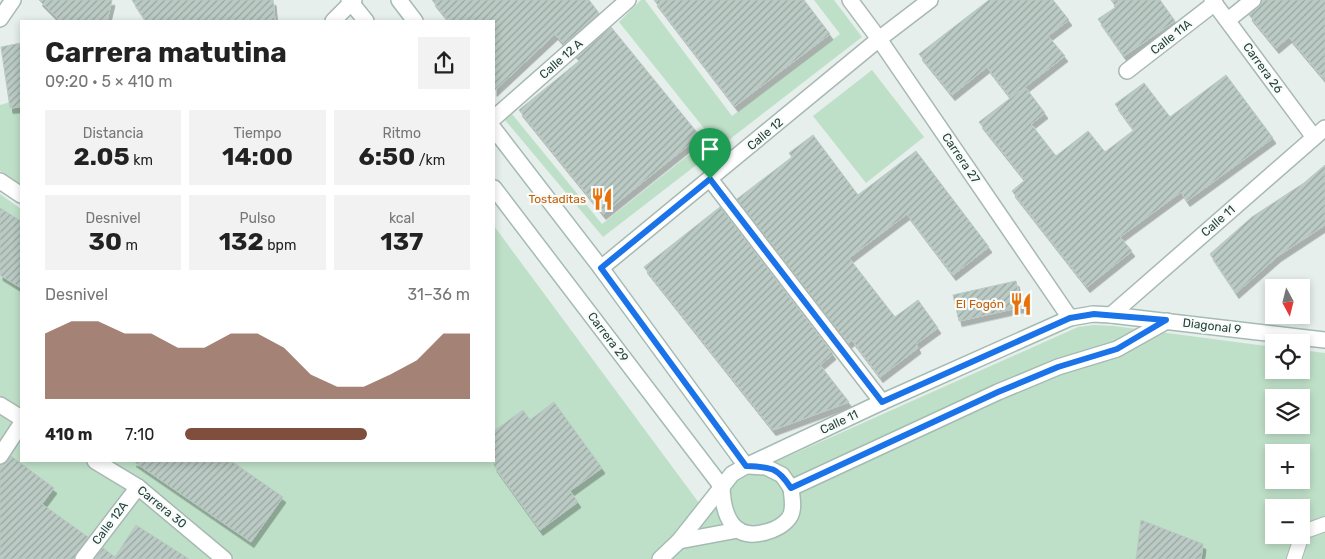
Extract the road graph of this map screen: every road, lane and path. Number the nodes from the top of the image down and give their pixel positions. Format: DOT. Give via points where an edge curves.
graph roads {
  1 [pos="13,0"];
  2 [pos="399,0"];
  3 [pos="628,0"];
  4 [pos="850,0"];
  5 [pos="930,0"];
  6 [pos="1253,0"];
  7 [pos="352,1"];
  8 [pos="1213,2"];
  9 [pos="0,19"];
  10 [pos="334,20"];
  11 [pos="365,20"];
  12 [pos="414,20"];
  13 [pos="1228,20"];
  14 [pos="879,39"];
  15 [pos="1127,71"];
  16 [pos="495,117"];
  17 [pos="495,130"];
  18 [pos="1319,132"];
  19 [pos="710,179"];
  20 [pos="0,181"];
  21 [pos="495,189"];
  22 [pos="20,194"];
  23 [pos="601,268"];
  24 [pos="1111,315"];
  25 [pos="1070,318"];
  26 [pos="1166,320"];
  27 [pos="1325,340"];
  28 [pos="882,402"];
  29 [pos="0,404"];
  30 [pos="20,417"];
  31 [pos="20,426"];
  32 [pos="0,456"];
  33 [pos="97,462"];
  34 [pos="746,466"];
  35 [pos="138,487"];
  36 [pos="722,487"];
  37 [pos="791,488"];
  38 [pos="1325,524"];
  39 [pos="738,530"];
  40 [pos="679,541"];
  41 [pos="83,559"];
  42 [pos="224,559"];
  43 [pos="660,559"];
  44 [pos="1294,559"];
  1 -- 9 [label="main road"];
  2 -- 12 [label="main road"];
  3 -- 16 [label="main road, Calle 12 A"];
  4 -- 14 [label="main road, Carrera 27"];
  5 -- 14 [label="main road, Calle 12"];
  6 -- 13 [label="main road"];
  7 -- 10 [label="main road"];
  7 -- 11 [label="main road"];
  8 -- 13 [label="main road, Carrera 26"];
  8 -- 15 [label="main road, Calle 11A"];
  13 -- 18 [label="main road, Carrera 26"];
  14 -- 19 [label="main road, Calle 12"];
  14 -- 25 [label="main road, Carrera 27"];
  17 -- 23 [label="main road"];
  18 -- 24 [label="main road, Calle 11"];
  19 -- 23 [label="main road, Calle 12"];
  19 -- 28 [label="main road"];
  20 -- 22 [label="main road"];
  21 -- 36 [label="main road, Carrera 29"];
  23 -- 34 [label="main road"];
  24 -- 25 [label="main road, Diagonal 9"];
  24 -- 26 [label="main road, Diagonal 9"];
  25 -- 28 [label="main road, Calle 11"];
  26 -- 27 [label="main road, Diagonal 9"];
  26 -- 37 [label="main road" via="1117,349 1058,367 998,392"];
  28 -- 34 [label="main road, Calle 11"];
  29 -- 30 [label="main road"];
  31 -- 32 [label="main road"];
  33 -- 35 [label="main road, Carrera 30"];
  34 -- 36 [label="main road, Calle 11" via="732,474"];
  34 -- 37 [label="main road" via="766,467 782,474"];
  35 -- 41 [label="main road, Calle 12A"];
  35 -- 42 [label="main road, Carrera 30"];
  36 -- 39 [label="main road" via="723,505 729,520"];
  36 -- 40 [label="main road, Calle 11"];
  37 -- 39 [label="main road" via="793,506 789,518 774,530 756,535"];
  38 -- 44 [label="lane" via="1303,532"];
  39 -- 40 [label="main road"];
  40 -- 43 [label="main road, Calle 11"];
}
